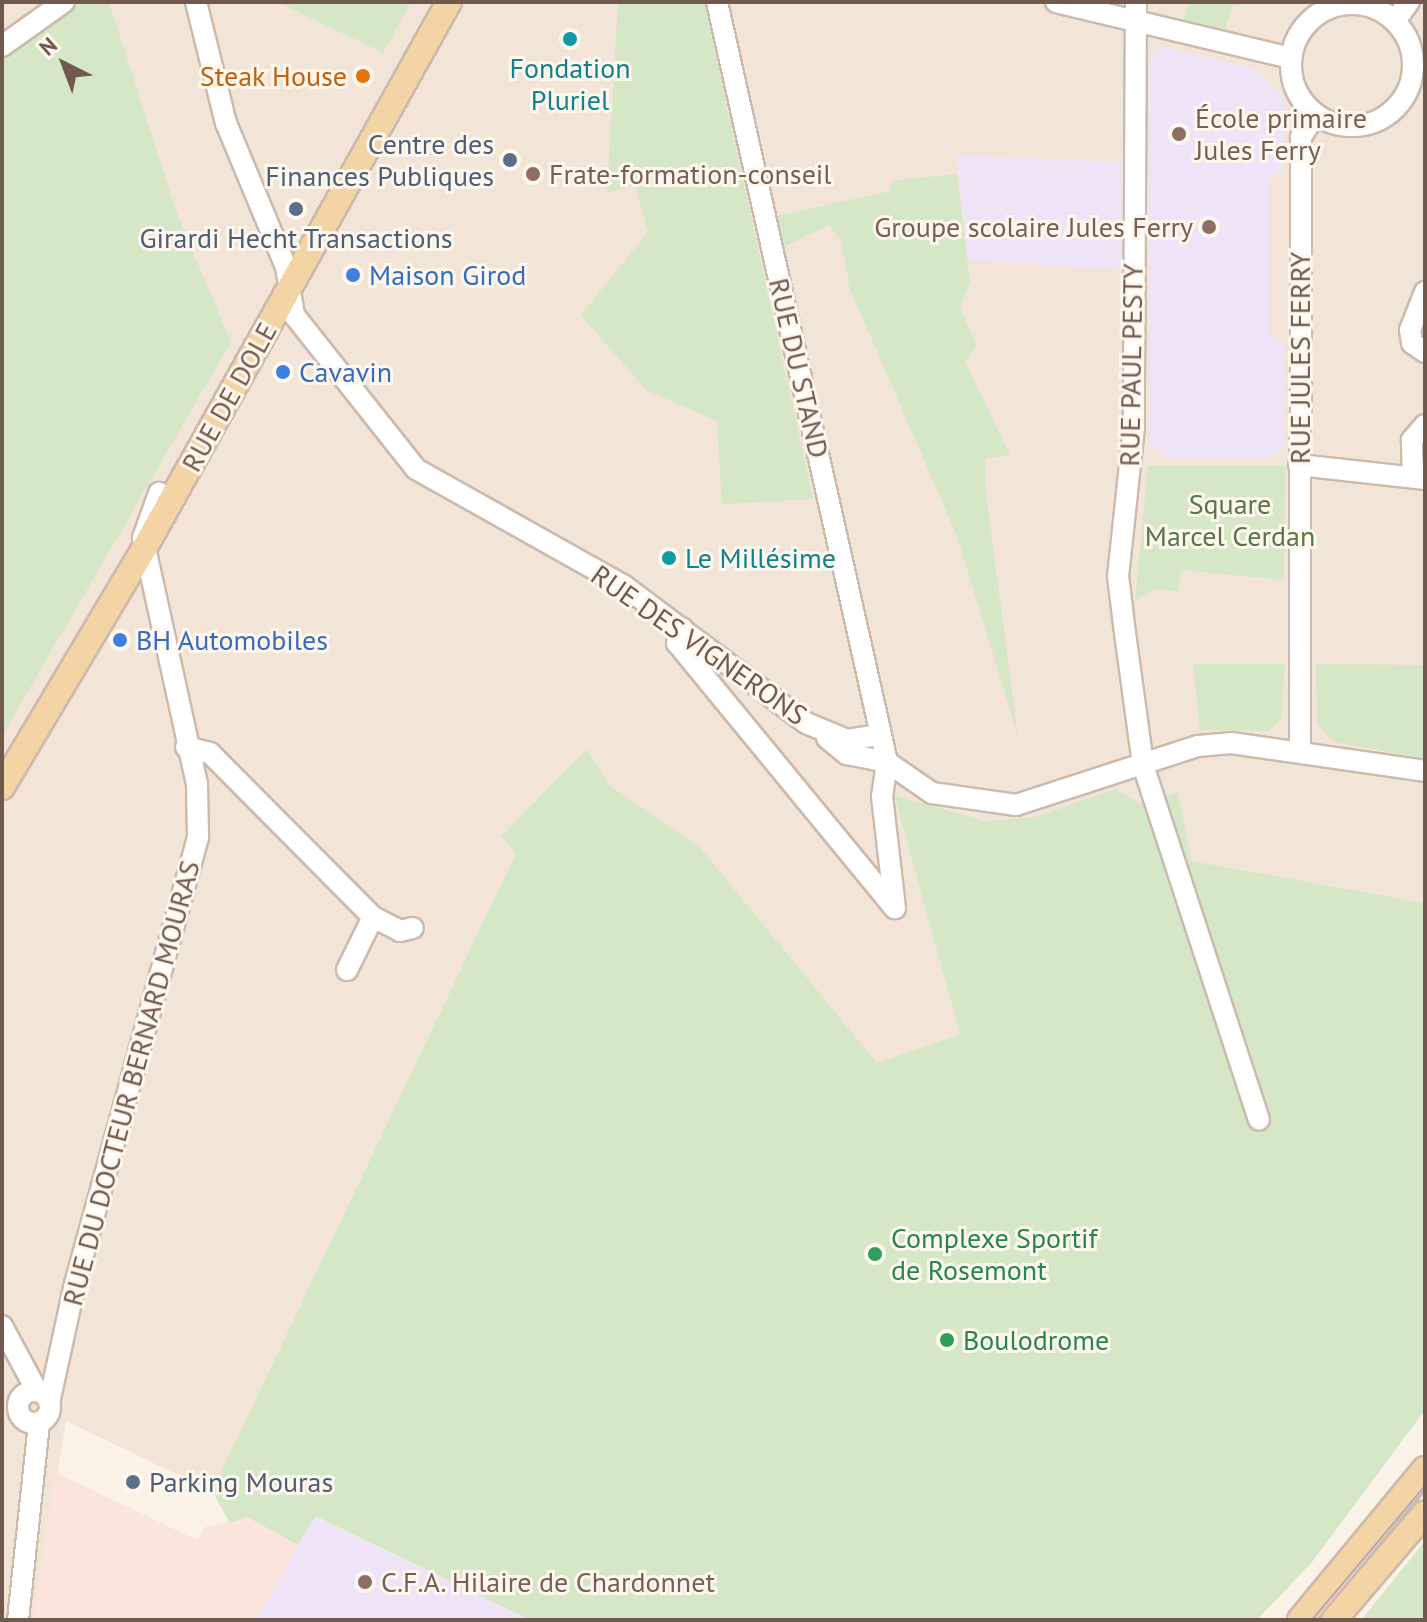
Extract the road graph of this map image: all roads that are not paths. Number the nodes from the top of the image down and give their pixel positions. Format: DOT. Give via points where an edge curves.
graph roads {
  1 [pos="64,2"];
  2 [pos="196,2"];
  3 [pos="434,2"];
  4 [pos="449,2"];
  5 [pos="717,2"];
  6 [pos="1056,2"];
  7 [pos="1409,2"];
  8 [pos="1336,4"];
  9 [pos="1134,11"];
  10 [pos="1395,21"];
  11 [pos="2,46"];
  12 [pos="1291,58"];
  13 [pos="1417,89"];
  14 [pos="1316,114"];
  15 [pos="288,278"];
  16 [pos="1425,292"];
  17 [pos="1425,352"];
  18 [pos="1425,425"];
  19 [pos="1299,465"];
  20 [pos="1421,475"];
  21 [pos="159,493"];
  22 [pos="145,547"];
  23 [pos="682,628"];
  24 [pos="806,723"];
  25 [pos="878,735"];
  26 [pos="186,747"];
  27 [pos="1300,751"];
  28 [pos="887,762"];
  29 [pos="1143,765"];
  30 [pos="2,768"];
  31 [pos="1425,771"];
  32 [pos="2,787"];
  33 [pos="373,917"];
  34 [pos="413,928"];
  35 [pos="347,970"];
  36 [pos="1259,1120"];
  37 [pos="2,1326"];
  38 [pos="15,1351"];
  39 [pos="42,1395"];
  40 [pos="18,1409"];
  41 [pos="39,1422"];
  42 [pos="33,1451"];
  43 [pos="1425,1469"];
  44 [pos="1425,1513"];
  45 [pos="18,1620"];
  46 [pos="1300,1620"];
  47 [pos="1334,1620"];
  1 -- 11 [label="street"];
  2 -- 15 [label="street, RUE DES VIGNERONS" via="226,123"];
  3 -- 15 [label="main road, RUE DE DOLE"];
  4 -- 15 [label="main road, RUE DE DOLE"];
  5 -- 25 [label="street, RUE DU STAND"];
  6 -- 9 [label="street"];
  7 -- 10 [label="street"];
  8 -- 10 [label="street" via="1368,6"];
  8 -- 12 [label="street" via="1306,25"];
  9 -- 12 [label="street"];
  9 -- 29 [label="street, RUE PAUL PESTY" via="1134,427 1118,576"];
  10 -- 13 [label="street" via="1413,54"];
  12 -- 14 [label="street" via="1296,89"];
  13 -- 14 [label="street" via="1374,122 1338,124"];
  14 -- 19 [label="street, RUE JULES FERRY" via="1301,137"];
  15 -- 21 [label="main road, RUE DE DOLE"];
  15 -- 22 [label="main road, RUE DE DOLE"];
  15 -- 23 [label="street, RUE DES VIGNERONS" via="294,315 416,469 609,576"];
  16 -- 17 [label="street" via="1410,330 1412,343"];
  18 -- 20 [label="street" via="1412,440"];
  19 -- 20 [label="street"];
  19 -- 27 [label="street, RUE JULES FERRY"];
  21 -- 22 [label="street"];
  21 -- 30 [label="main road, RUE DE DOLE"];
  22 -- 26 [label="street, RUE DU DOCTEUR BERNARD MOURAS"];
  22 -- 32 [label="main road, RUE DE DOLE"];
  23 -- 24 [label="street, RUE DES VIGNERONS"];
  23 -- 28 [label="street" via="677,643 895,908 882,796"];
  24 -- 25 [label="street, RUE DES VIGNERONS" via="847,740"];
  24 -- 28 [label="street" via="847,754"];
  25 -- 28 [label="street"];
  26 -- 33 [label="street" via="210,753"];
  26 -- 39 [label="street, RUE DU DOCTEUR BERNARD MOURAS" via="199,813 193,875 54,1372"];
  27 -- 29 [label="street" via="1231,743"];
  27 -- 31 [label="street"];
  28 -- 29 [label="street" via="932,793 1016,805"];
  29 -- 36 [label="street, RUE PAUL PESTY"];
  33 -- 34 [label="street" via="400,931"];
  33 -- 35 [label="street"];
  37 -- 38 [label="street"];
  38 -- 39 [label="street"];
  38 -- 40 [label="street"];
  39 -- 40 [label="street"];
  39 -- 41 [label="street"];
  40 -- 41 [label="street"];
  40 -- 42 [label="street"];
  41 -- 42 [label="street"];
  42 -- 45 [label="street"];
  43 -- 46 [label="main road"];
  44 -- 47 [label="main road"];
}
